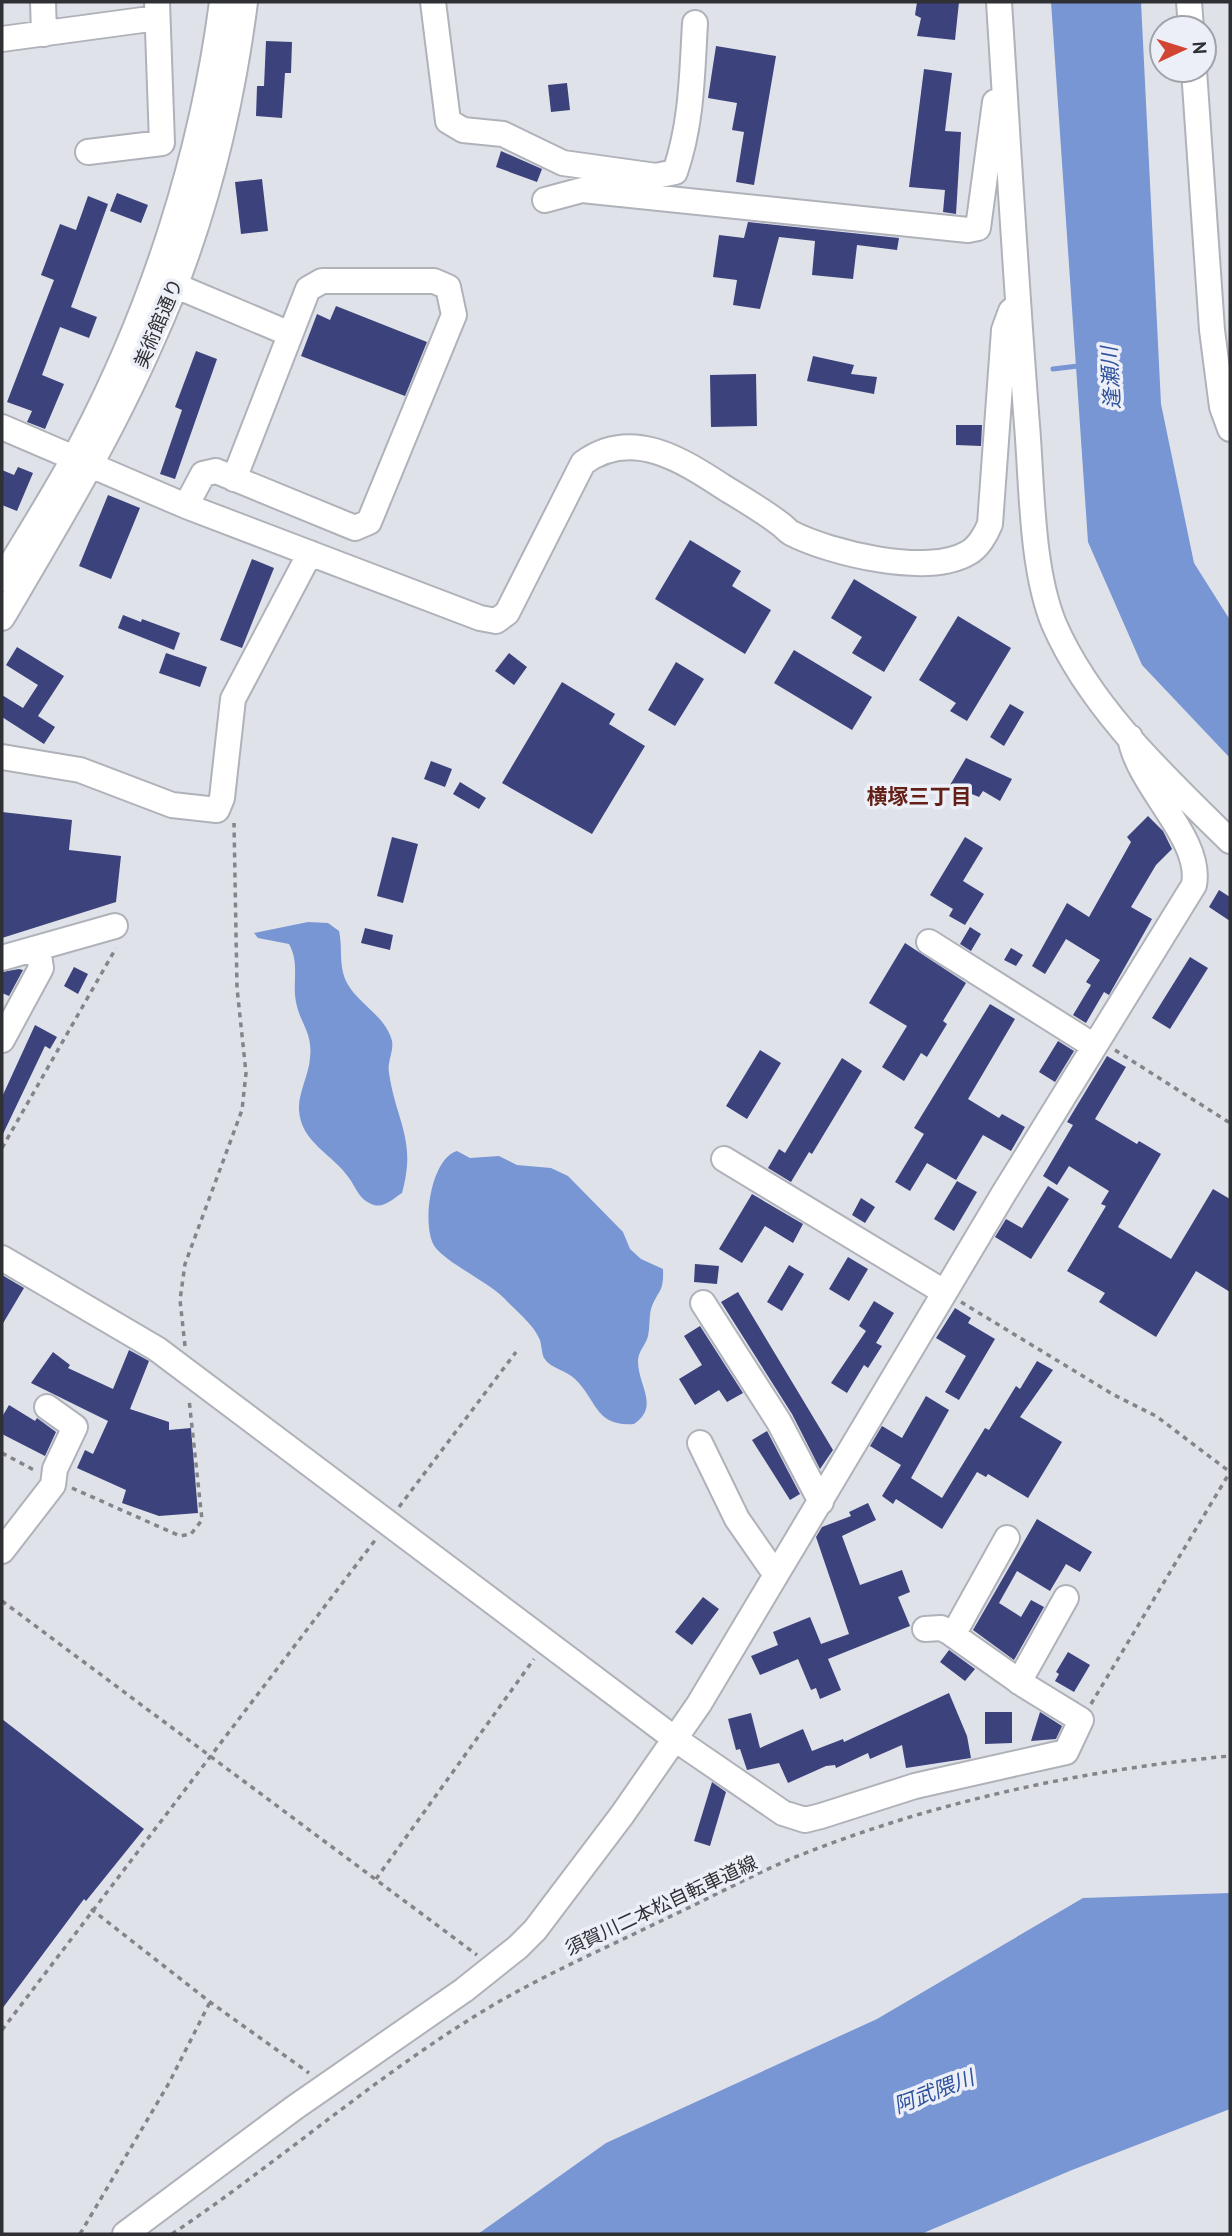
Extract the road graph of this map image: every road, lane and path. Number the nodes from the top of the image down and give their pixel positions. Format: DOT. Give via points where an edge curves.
graph roads {
  1 [pos="43,2"];
  2 [pos="222,2"];
  3 [pos="244,2"];
  4 [pos="433,2"];
  5 [pos="999,2"];
  6 [pos="158,10"];
  7 [pos="695,23"];
  8 [pos="44,34"];
  9 [pos="2,39"];
  10 [pos="1002,53"];
  11 [pos="1195,84"];
  12 [pos="88,152"];
  13 [pos="545,200"];
  14 [pos="174,285"];
  15 [pos="1018,304"];
  16 [pos="290,334"];
  17 [pos="2,427"];
  18 [pos="1230,429"];
  19 [pos="83,461"];
  20 [pos="234,479"];
  21 [pos="186,506"];
  22 [pos="310,553"];
  23 [pos="2,579"];
  24 [pos="2,618"];
  25 [pos="1130,737"];
  26 [pos="2,757"];
  27 [pos="221,804"];
  28 [pos="1230,841"];
  29 [pos="116,926"];
  30 [pos="929,942"];
  31 [pos="38,948"];
  32 [pos="2,958"];
  33 [pos="2,1040"];
  34 [pos="1097,1042"];
  35 [pos="1230,1123"];
  36 [pos="2,1148"];
  37 [pos="724,1159"];
  38 [pos="2,1258"];
  39 [pos="944,1292"];
  40 [pos="703,1303"];
  41 [pos="516,1352"];
  42 [pos="187,1371"];
  43 [pos="47,1407"];
  44 [pos="700,1443"];
  45 [pos="2,1453"];
  46 [pos="1230,1472"];
  47 [pos="53,1480"];
  48 [pos="821,1502"];
  49 [pos="389,1521"];
  50 [pos="1007,1538"];
  51 [pos="2,1551"];
  52 [pos="776,1575"];
  53 [pos="1066,1598"];
  54 [pos="2,1601"];
  55 [pos="925,1629"];
  56 [pos="953,1635"];
  57 [pos="547,1640"];
  58 [pos="1019,1682"];
  59 [pos="1081,1720"];
  60 [pos="675,1739"];
  61 [pos="211,1756"];
  62 [pos="1230,1756"];
  63 [pos="376,1879"];
  64 [pos="91,1909"];
  65 [pos="491,1968"];
  66 [pos="210,2002"];
  67 [pos="2,2030"];
  68 [pos="319,2073"];
  69 [pos="80,2234"];
  70 [pos="125,2234"];
  71 [pos="172,2234"];
  1 -- 8 [label="street"];
  2 -- 19 [label="street, 美術館通り" via="208,96 192,161"];
  3 -- 14 [label="street, 美術館通り" via="219,143"];
  4 -- 7 [label="street" via="448,121 463,130 503,134 563,163 656,176 675,172 683,149 691,109"];
  5 -- 10 [label="street"];
  6 -- 8 [label="street"];
  6 -- 12 [label="street" via="162,143"];
  8 -- 9 [label="street"];
  10 -- 13 [label="street" via="978,228 582,190"];
  10 -- 15 [label="street"];
  11 -- 18 [label="street" via="1212,330 1222,407"];
  14 -- 16 [label="street"];
  14 -- 19 [label="street, 美術館通り" via="152,343"];
  15 -- 22 [label="street" via="1004,330 990,524 965,555 925,563 860,556 810,542 682,461 654,450 618,447 596,453 583,463 506,613 496,621"];
  15 -- 25 [label="street" via="1036,537 1045,593 1054,622 1083,676"];
  16 -- 20 [label="street"];
  16 -- 20 [label="street" via="308,289 316,282 434,281 448,286 453,300 454,315 369,522 355,528"];
  17 -- 19 [label="street"];
  19 -- 21 [label="street"];
  19 -- 23 [label="street, 美術館通り"];
  19 -- 24 [label="street, 美術館通り"];
  20 -- 21 [label="street" via="216,471 203,474"];
  21 -- 22 [label="street"];
  22 -- 27 [label="street" via="233,699"];
  25 -- 28 [label="street"];
  25 -- 34 [label="street" via="1136,761 1191,850 1196,876"];
  26 -- 27 [label="street" via="80,770 172,805 217,810"];
  27 -- 42 [label="path" via="234,821 237,988 245,1089 242,1110 181,1281"];
  29 -- 31 [label="street"];
  29 -- 36 [label="path" via="119,942"];
  30 -- 34 [label="street"];
  31 -- 32 [label="street"];
  31 -- 33 [label="street" via="41,968"];
  34 -- 35 [label="path"];
  34 -- 39 [label="street"];
  37 -- 39 [label="street"];
  38 -- 42 [label="street"];
  39 -- 46 [label="path" via="1156,1416"];
  39 -- 48 [label="street"];
  40 -- 48 [label="street" via="779,1422"];
  41 -- 49 [label="path"];
  42 -- 47 [label="path" via="202,1520 191,1534 180,1536"];
  42 -- 49 [label="street"];
  43 -- 47 [label="street" via="75,1427"];
  44 -- 52 [label="street" via="737,1519"];
  45 -- 47 [label="path"];
  46 -- 59 [label="path"];
  47 -- 51 [label="street"];
  48 -- 52 [label="street"];
  49 -- 57 [label="street"];
  49 -- 61 [label="path"];
  50 -- 56 [label="street"];
  52 -- 60 [label="street"];
  53 -- 58 [label="street"];
  54 -- 61 [label="path"];
  55 -- 56 [label="street" via="941,1628"];
  56 -- 58 [label="street"];
  57 -- 60 [label="street"];
  57 -- 63 [label="path"];
  58 -- 59 [label="street"];
  59 -- 60 [label="street" via="1062,1754 915,1786 805,1819 769,1806"];
  60 -- 65 [label="street" via="535,1930"];
  61 -- 63 [label="path"];
  61 -- 64 [label="path"];
  62 -- 71 [label="path, 須賀川二本松自転車道線" via="1032,1785 936,1809 791,1859 495,2004"];
  63 -- 65 [label="path"];
  64 -- 66 [label="path"];
  64 -- 67 [label="path"];
  65 -- 70 [label="street"];
  66 -- 68 [label="path" via="304,2071"];
  66 -- 69 [label="path" via="163,2094"];
}
